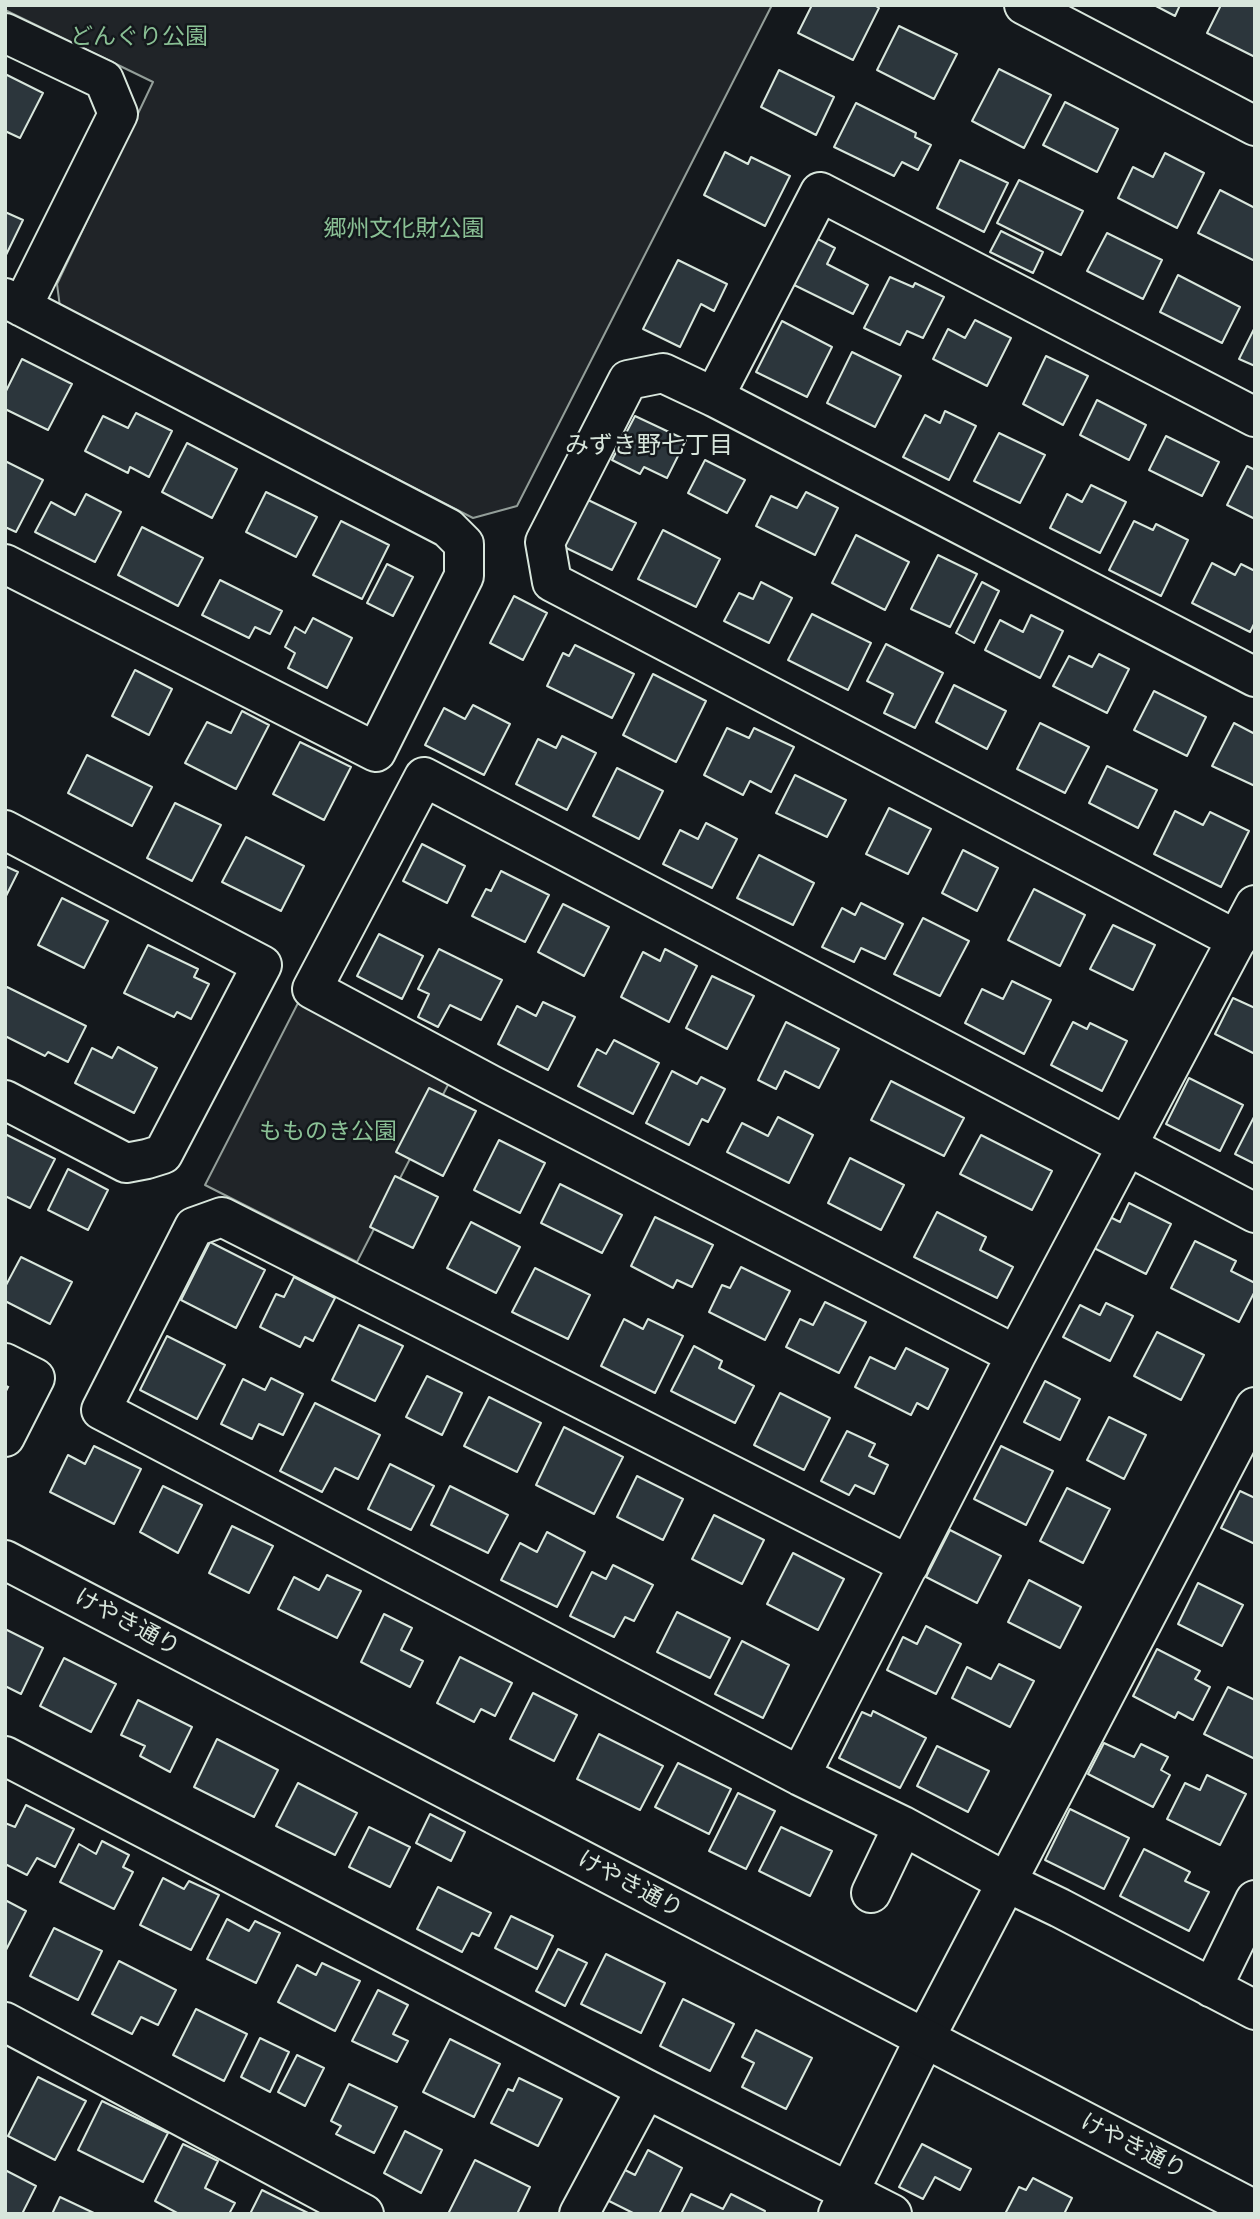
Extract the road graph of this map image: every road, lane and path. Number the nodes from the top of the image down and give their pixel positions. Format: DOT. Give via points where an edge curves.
graph roads {
  1 [pos="1024,5"];
  2 [pos="5,33"];
  3 [pos="1255,126"];
  4 [pos="14,303"];
  5 [pos="714,397"];
  6 [pos="1255,417"];
  7 [pos="5,564"];
  8 [pos="1255,677"];
  9 [pos="5,830"];
  10 [pos="1255,905"];
  11 [pos="1237,940"];
  12 [pos="5,1100"];
  13 [pos="1128,1146"];
  14 [pos="1255,1213"];
  15 [pos="1016,1355"];
  16 [pos="5,1363"];
  17 [pos="1255,1407"];
  18 [pos="5,1437"];
  19 [pos="5,1560"];
  20 [pos="909,1565"];
  21 [pos="5,1756"];
  22 [pos="800,1776"];
  23 [pos="903,1826"];
  24 [pos="1007,1883"];
  25 [pos="871,1893"];
  26 [pos="1255,1900"];
  27 [pos="1212,1988"];
  28 [pos="1255,2010"];
  29 [pos="5,2022"];
  30 [pos="925,2038"];
  31 [pos="646,2089"];
  32 [pos="844,2203"];
  33 [pos="1255,2210"];
  34 [pos="364,2214"];
  35 [pos="579,2214"];
  36 [pos="892,2214"];
  1 -- 3 [label="street"];
  2 -- 4 [label="street" via="104,80 118,114"];
  4 -- 7 [label="street" via="448,528 464,544 464,576 376,752"];
  5 -- 6 [label="street" via="820,192"];
  5 -- 8 [label="street"];
  5 -- 11 [label="street" via="663,373 628,380 545,542 552,582"];
  9 -- 12 [label="street" via="262,965 163,1154 126,1163"];
  10 -- 11 [label="street"];
  11 -- 13 [label="street"];
  13 -- 14 [label="street"];
  13 -- 15 [label="street"];
  13 -- 15 [label="street" via="424,777 312,989"];
  15 -- 20 [label="street"];
  16 -- 18 [label="street" via="35,1378"];
  17 -- 24 [label="street"];
  19 -- 30 [label="street, けやき通り"];
  20 -- 22 [label="street"];
  20 -- 22 [label="street" via="222,1217 194,1227 187,1240 101,1410"];
  21 -- 31 [label="street"];
  22 -- 23 [label="street"];
  23 -- 24 [label="street"];
  23 -- 25 [label="street"];
  24 -- 27 [label="street"];
  24 -- 30 [label="street"];
  26 -- 27 [label="street"];
  27 -- 28 [label="street"];
  29 -- 34 [label="street"];
  30 -- 32 [label="street"];
  30 -- 33 [label="street, けやき通り"];
  31 -- 32 [label="street"];
  31 -- 35 [label="street"];
  32 -- 36 [label="street"];
}
